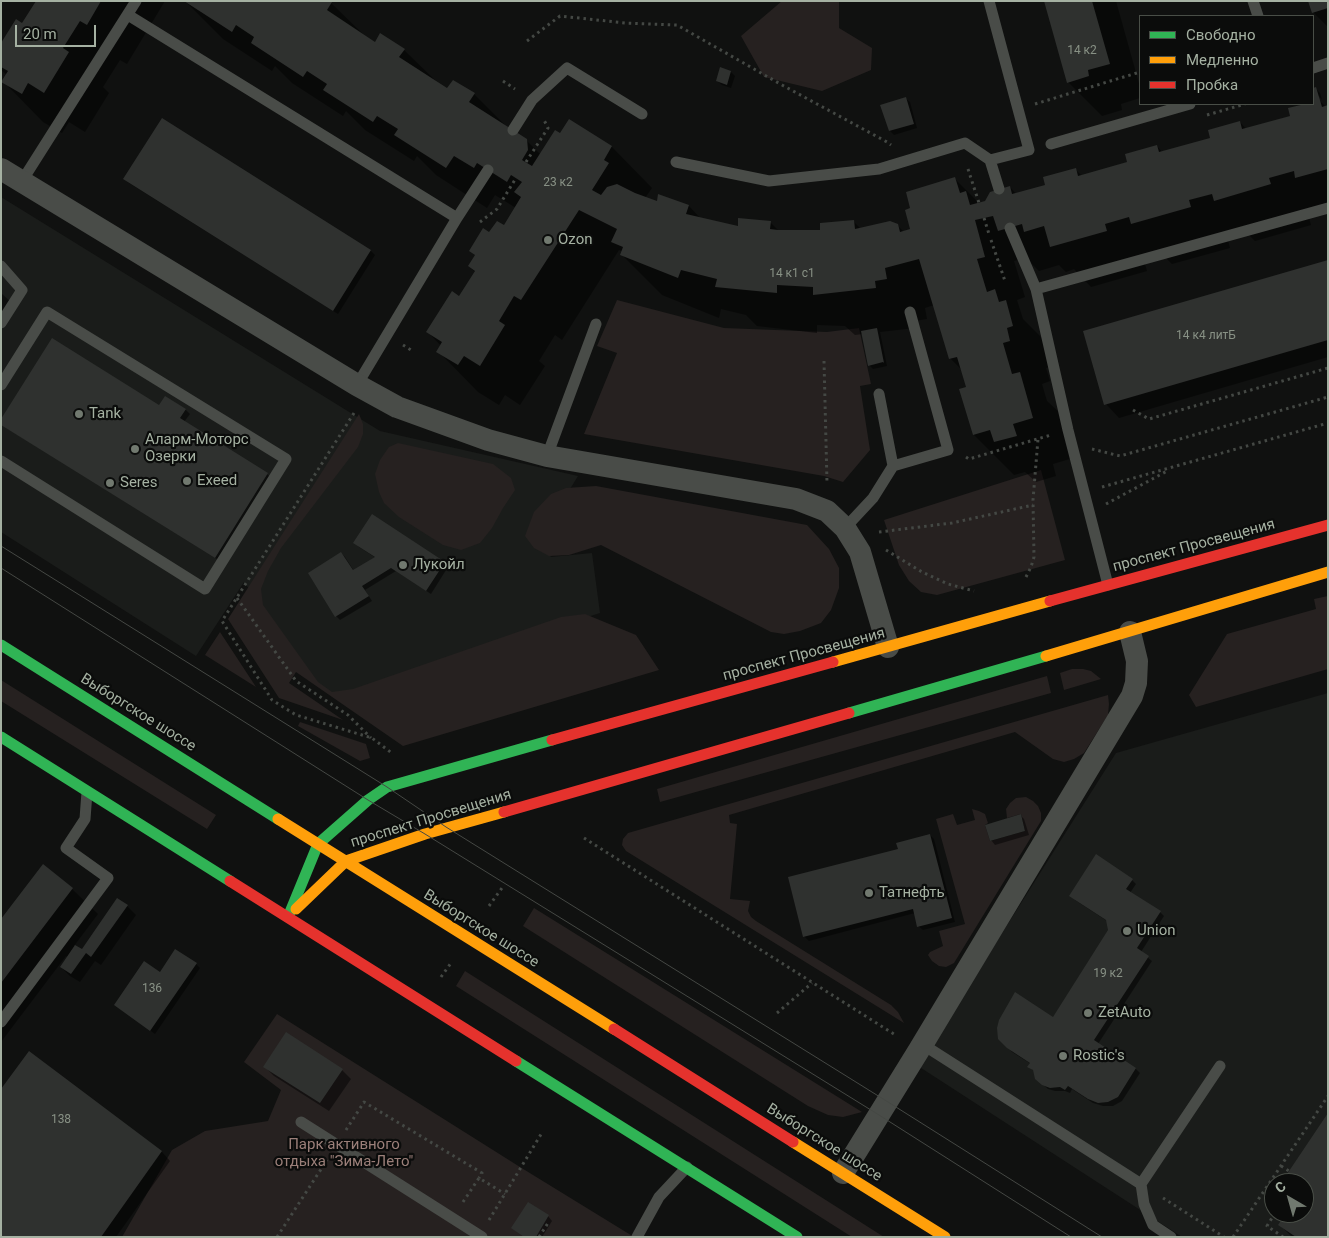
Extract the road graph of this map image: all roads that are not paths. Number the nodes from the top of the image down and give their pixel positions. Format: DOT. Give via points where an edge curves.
graph roads {
  1 [pos="136,1"];
  2 [pos="988,1"];
  3 [pos="1253,1"];
  4 [pos="128,15"];
  5 [pos="1258,15"];
  6 [pos="1328,63"];
  7 [pos="1314,68"];
  8 [pos="1187,105"];
  9 [pos="642,114"];
  10 [pos="513,130"];
  11 [pos="1051,144"];
  12 [pos="990,160"];
  13 [pos="676,162"];
  14 [pos="1,168"];
  15 [pos="488,170"];
  16 [pos="22,182"];
  17 [pos="1000,189"];
  18 [pos="1328,208"];
  19 [pos="458,218"];
  20 [pos="1010,228"];
  21 [pos="1,266"];
  22 [pos="1036,289"];
  23 [pos="910,312"];
  24 [pos="1,323"];
  25 [pos="596,324"];
  26 [pos="1,385"];
  27 [pos="362,388"];
  28 [pos="879,394"];
  29 [pos="547,456"];
  30 [pos="1,461"];
  31 [pos="894,466"];
  32 [pos="1328,525"];
  33 [pos="845,528"];
  34 [pos="1328,572"];
  35 [pos="1108,585"];
  36 [pos="1130,632"];
  37 [pos="1,645"];
  38 [pos="888,647"];
  39 [pos="1,737"];
  40 [pos="87,791"];
  41 [pos="318,844"];
  42 [pos="346,861"];
  43 [pos="288,917"];
  44 [pos="1,1022"];
  45 [pos="920,1047"];
  46 [pos="1220,1066"];
  47 [pos="301,1122"];
  48 [pos="687,1167"];
  49 [pos="843,1173"];
  50 [pos="1141,1184"];
  51 [pos="481,1236"];
  52 [pos="637,1237"];
  53 [pos="798,1237"];
  54 [pos="945,1237"];
  55 [pos="1171,1237"];
  1 -- 4 [label="lane"];
  2 -- 12 [label="lane" via="1029,150"];
  3 -- 5 [label="lane"];
  4 -- 16 [label="lane"];
  4 -- 19 [label="lane"];
  6 -- 7 [label="lane"];
  8 -- 11 [label="lane"];
  9 -- 10 [label="lane" via="567,68 532,100"];
  12 -- 13 [label="lane" via="965,143 879,169 769,181"];
  12 -- 17 [label="lane"];
  14 -- 16 [label="street"];
  15 -- 19 [label="lane"];
  16 -- 27 [label="street"];
  18 -- 22 [label="lane"];
  19 -- 27 [label="lane"];
  20 -- 22 [label="lane"];
  21 -- 24 [label="lane" via="22,290"];
  22 -- 35 [label="lane"];
  23 -- 31 [label="lane" via="948,450"];
  25 -- 29 [label="lane"];
  26 -- 30 [label="lane" via="47,312 286,460 205,589"];
  27 -- 29 [label="street" via="398,407 479,437"];
  28 -- 31 [label="lane"];
  29 -- 33 [label="street" via="796,500 827,512"];
  31 -- 33 [label="lane" via="873,498"];
  32 -- 35 [label="main road, проспект Просвещения"];
  33 -- 38 [label="street" via="860,552"];
  34 -- 36 [label="main road, проспект Просвещения"];
  35 -- 38 [label="main road, проспект Просвещения"];
  36 -- 42 [label="main road, проспект Просвещения" via="432,831"];
  36 -- 45 [label="street" via="1137,661 1132,696"];
  37 -- 41 [label="main road, Выборгское шоссе"];
  38 -- 41 [label="main road, проспект Просвещения" via="387,787"];
  39 -- 40 [label="main road"];
  40 -- 43 [label="main road"];
  40 -- 44 [label="lane" via="85,820 66,848 108,878"];
  41 -- 42 [label="main road, Выборгское шоссе"];
  41 -- 43 [label="main road, проспект Просвещения"];
  42 -- 43 [label="main road, проспект Просвещения"];
  42 -- 49 [label="main road, Выборгское шоссе"];
  43 -- 48 [label="main road"];
  45 -- 49 [label="street"];
  45 -- 50 [label="lane"];
  46 -- 50 [label="lane"];
  47 -- 51 [label="lane"];
  48 -- 52 [label="lane" via="659,1197"];
  48 -- 53 [label="main road"];
  49 -- 54 [label="main road, Выборгское шоссе"];
  50 -- 55 [label="lane" via="1144,1204 1153,1225"];
}
